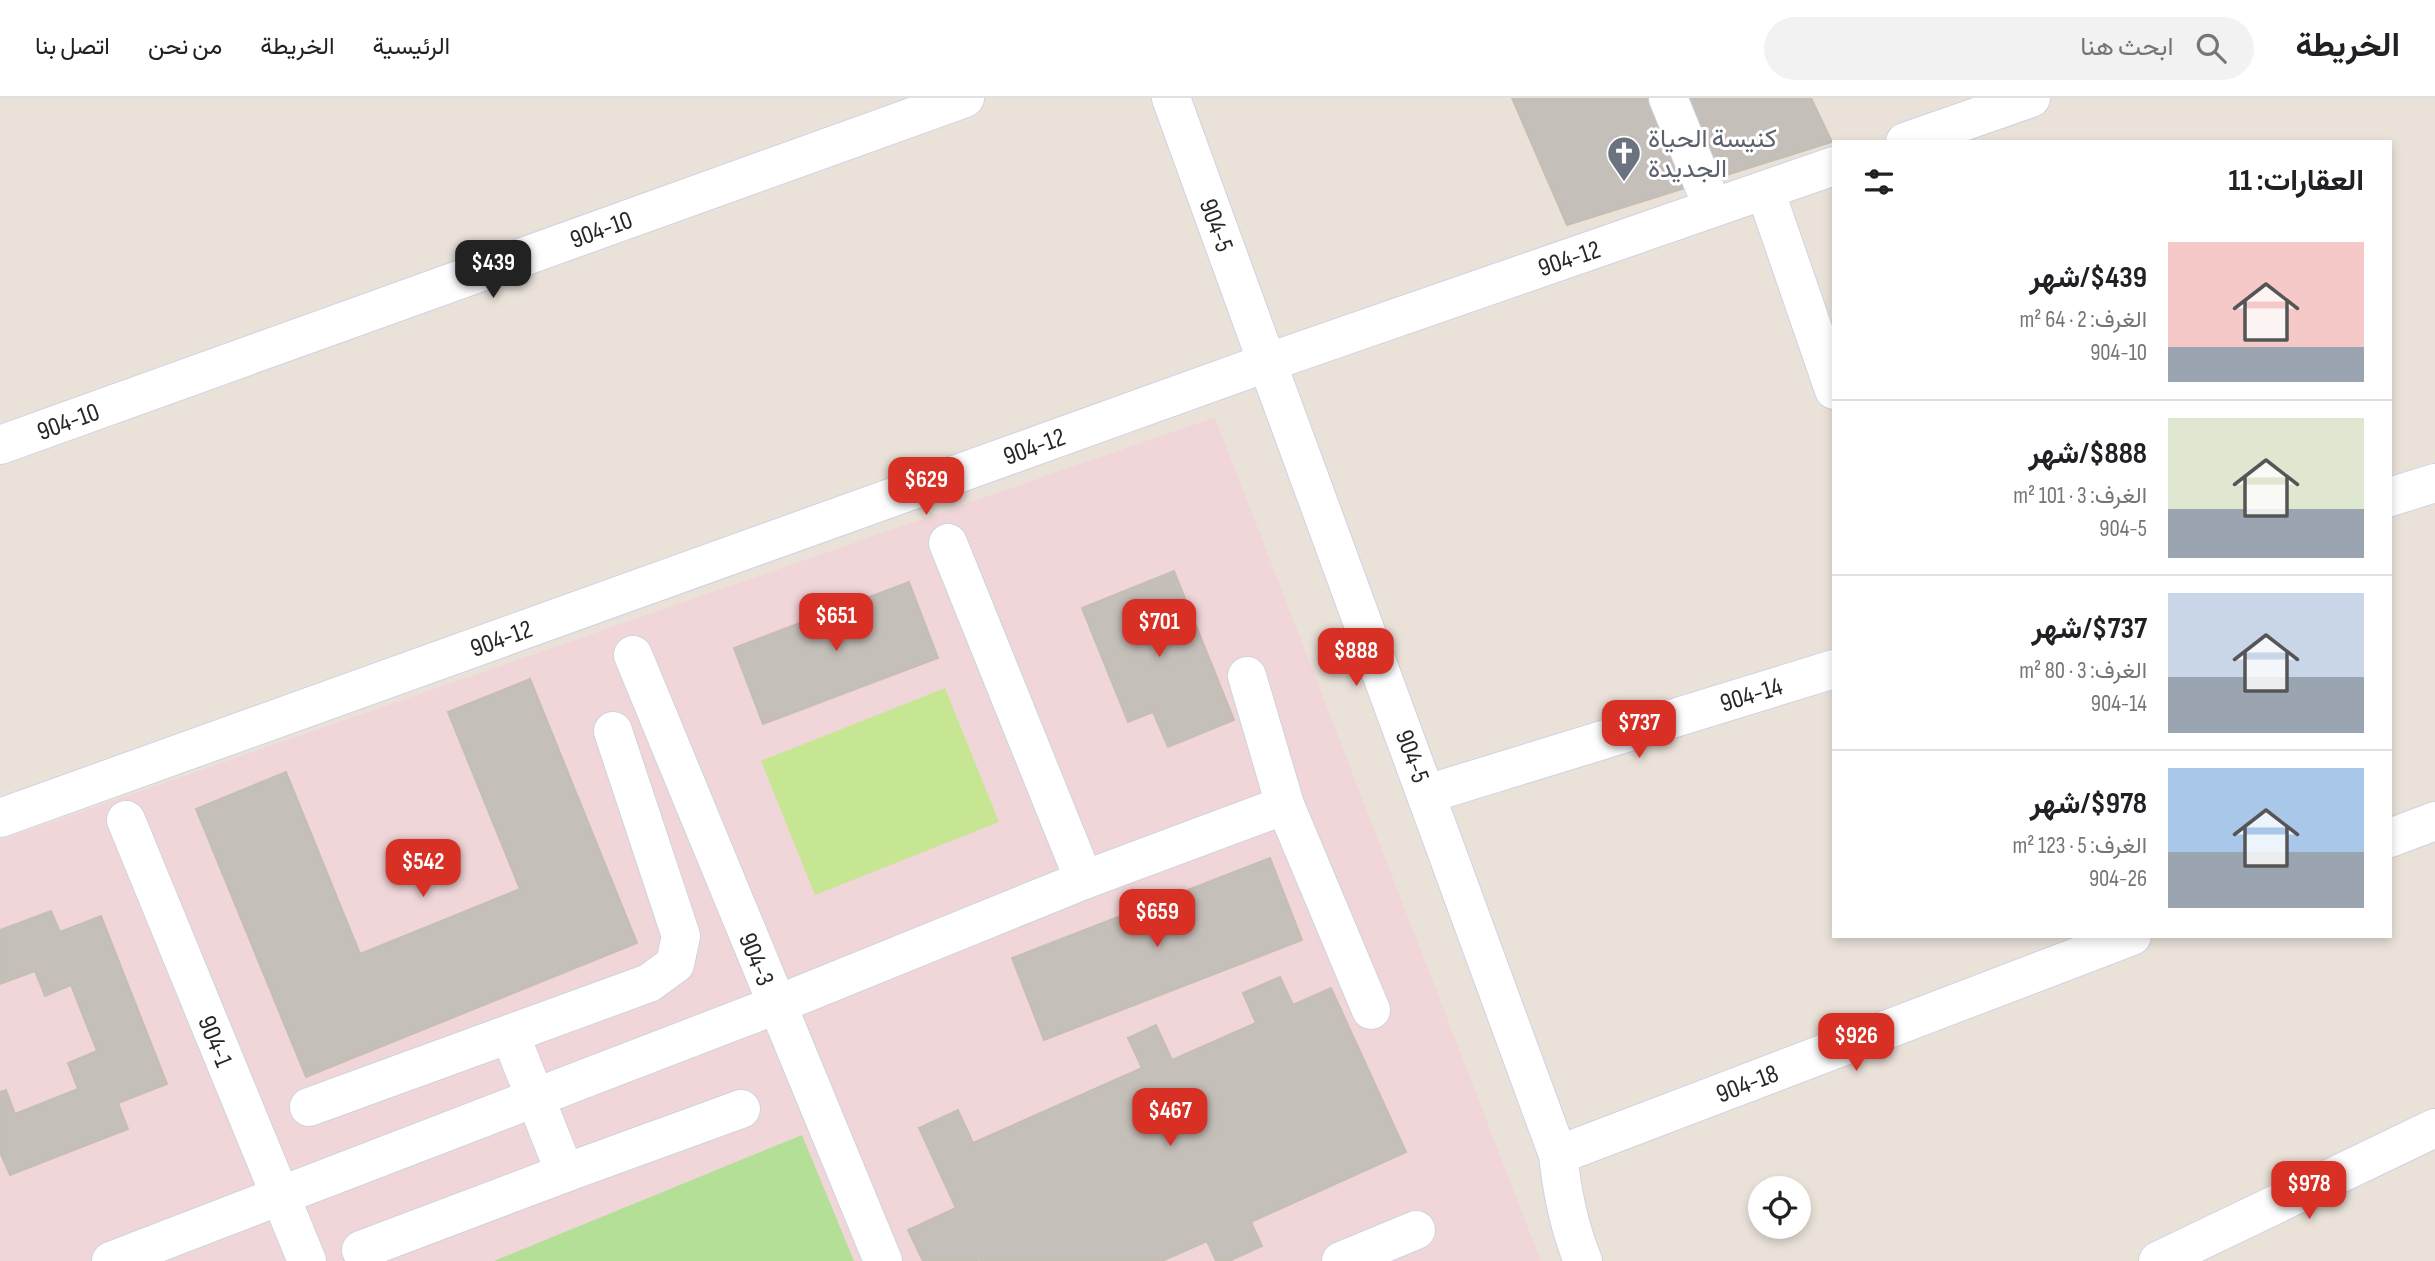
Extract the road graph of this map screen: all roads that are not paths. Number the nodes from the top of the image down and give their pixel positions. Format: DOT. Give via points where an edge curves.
graph roads {
  1 [pos="965,98"];
  2 [pos="1171,98"];
  3 [pos="1668,98"];
  4 [pos="2031,98"];
  5 [pos="1911,140"];
  6 [pos="1832,167"];
  7 [pos="1765,190"];
  8 [pos="1713,208"];
  9 [pos="1266,363"];
  10 [pos="1832,384"];
  11 [pos="0,445"];
  12 [pos="2435,483"];
  13 [pos="2392,496"];
  14 [pos="948,543"];
  15 [pos="633,655"];
  16 [pos="1832,670"];
  17 [pos="1247,676"];
  18 [pos="613,731"];
  19 [pos="1427,794"];
  20 [pos="1285,805"];
  21 [pos="0,818"];
  22 [pos="126,820"];
  23 [pos="2435,821"];
  24 [pos="2392,837"];
  25 [pos="1084,880"];
  26 [pos="2127,938"];
  27 [pos="776,1005"];
  28 [pos="1371,1010"];
  29 [pos="510,1034"];
  30 [pos="534,1098"];
  31 [pos="309,1107"];
  32 [pos="741,1109"];
  33 [pos="2435,1128"];
  34 [pos="1558,1155"];
  35 [pos="565,1173"];
  36 [pos="280,1196"];
  37 [pos="1416,1230"];
  38 [pos="361,1250"];
  39 [pos="111,1261"];
  40 [pos="307,1261"];
  41 [pos="883,1261"];
  42 [pos="1341,1261"];
  43 [pos="1583,1261"];
  44 [pos="2158,1261"];
  1 -- 11 [label="street, 904-10"];
  2 -- 9 [label="street, 904-5"];
  3 -- 8 [label="street"];
  4 -- 5 [label="street"];
  6 -- 7 [label="street, 904-12"];
  7 -- 8 [label="street, 904-12"];
  7 -- 10 [label="street"];
  8 -- 9 [label="street, 904-12"];
  9 -- 19 [label="street, 904-5"];
  9 -- 21 [label="street, 904-12"];
  12 -- 13 [label="street"];
  14 -- 25 [label="street"];
  15 -- 27 [label="street, 904-3"];
  16 -- 19 [label="street, 904-14"];
  17 -- 20 [label="street"];
  18 -- 29 [label="street" via="681,936 675,964 649,983"];
  19 -- 34 [label="street, 904-5"];
  20 -- 25 [label="street"];
  20 -- 28 [label="street"];
  22 -- 36 [label="street, 904-1"];
  23 -- 24 [label="street"];
  25 -- 27 [label="street"];
  26 -- 34 [label="street, 904-18"];
  27 -- 30 [label="street"];
  27 -- 41 [label="street, 904-3"];
  29 -- 30 [label="street"];
  29 -- 31 [label="street"];
  30 -- 35 [label="street"];
  30 -- 36 [label="street"];
  32 -- 35 [label="street"];
  33 -- 44 [label="street"];
  34 -- 43 [label="street, 904-5" via="1572,1234"];
  35 -- 38 [label="street"];
  36 -- 39 [label="street"];
  36 -- 40 [label="street, 904-1"];
  37 -- 42 [label="street"];
}
